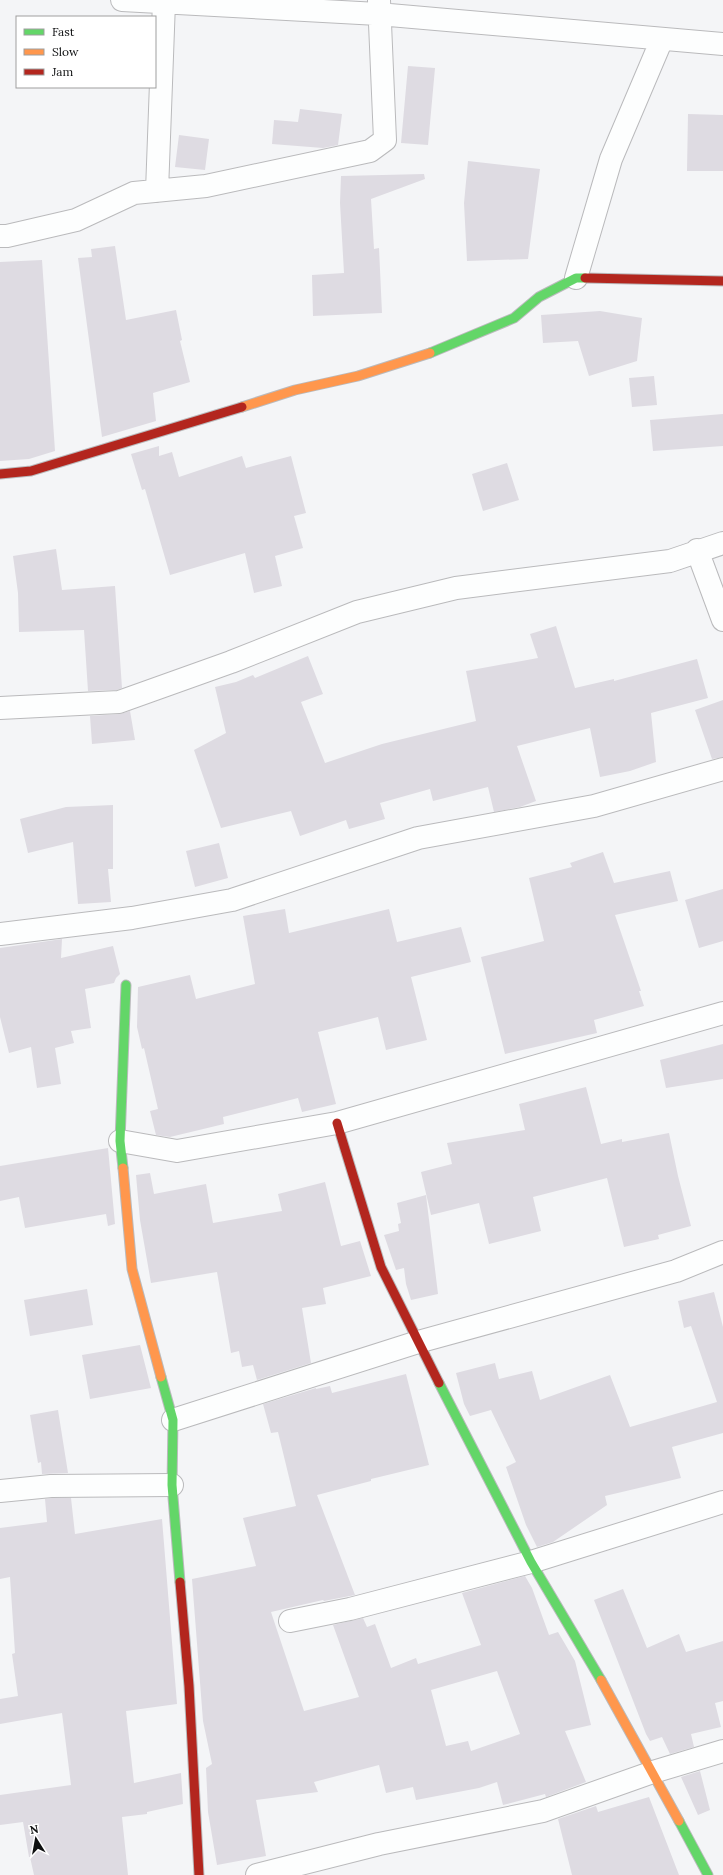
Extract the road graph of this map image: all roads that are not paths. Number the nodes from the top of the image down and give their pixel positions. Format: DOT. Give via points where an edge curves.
graph roads {
  1 [pos="122,0"];
  2 [pos="164,2"];
  3 [pos="378,7"];
  4 [pos="662,39"];
  5 [pos="723,44"];
  6 [pos="156,191"];
  7 [pos="0,236"];
  8 [pos="576,278"];
  9 [pos="723,281"];
  10 [pos="0,474"];
  11 [pos="723,543"];
  12 [pos="698,550"];
  13 [pos="723,620"];
  14 [pos="0,708"];
  15 [pos="723,769"];
  16 [pos="0,934"];
  17 [pos="126,985"];
  18 [pos="723,1013"];
  19 [pos="337,1123"];
  20 [pos="120,1141"];
  21 [pos="723,1252"];
  22 [pos="418,1342"];
  23 [pos="173,1420"];
  24 [pos="172,1485"];
  25 [pos="0,1491"];
  26 [pos="723,1502"];
  27 [pos="531,1562"];
  28 [pos="290,1621"];
  29 [pos="723,1751"];
  30 [pos="653,1772"];
  31 [pos="199,1875"];
  32 [pos="257,1875"];
  33 [pos="708,1875"];
  1 -- 2 [label="street"];
  2 -- 3 [label="street"];
  2 -- 6 [label="street"];
  3 -- 4 [label="street"];
  3 -- 6 [label="street" via="385,140 370,151 206,186"];
  4 -- 5 [label="street"];
  4 -- 8 [label="street" via="610,159"];
  6 -- 7 [label="street" via="134,193 76,220"];
  8 -- 9 [label="street"];
  8 -- 10 [label="street" via="539,297 514,318 431,353 358,376 295,390 31,471"];
  11 -- 12 [label="street"];
  12 -- 13 [label="street"];
  12 -- 14 [label="street" via="670,561 456,588 357,612 231,662 119,702"];
  15 -- 16 [label="street" via="594,806 418,838 232,900 132,918"];
  17 -- 20 [label="street"];
  18 -- 19 [label="street"];
  19 -- 20 [label="street" via="177,1151"];
  19 -- 22 [label="street" via="381,1267"];
  20 -- 23 [label="street" via="132,1268"];
  21 -- 22 [label="street" via="676,1271"];
  22 -- 23 [label="street"];
  22 -- 27 [label="street"];
  23 -- 24 [label="street"];
  24 -- 25 [label="street" via="51,1486"];
  24 -- 31 [label="street" via="189,1686"];
  26 -- 27 [label="street"];
  27 -- 28 [label="street" via="350,1609"];
  27 -- 30 [label="street"];
  29 -- 30 [label="street"];
  30 -- 32 [label="street" via="543,1811 379,1844"];
  30 -- 33 [label="street"];
}
